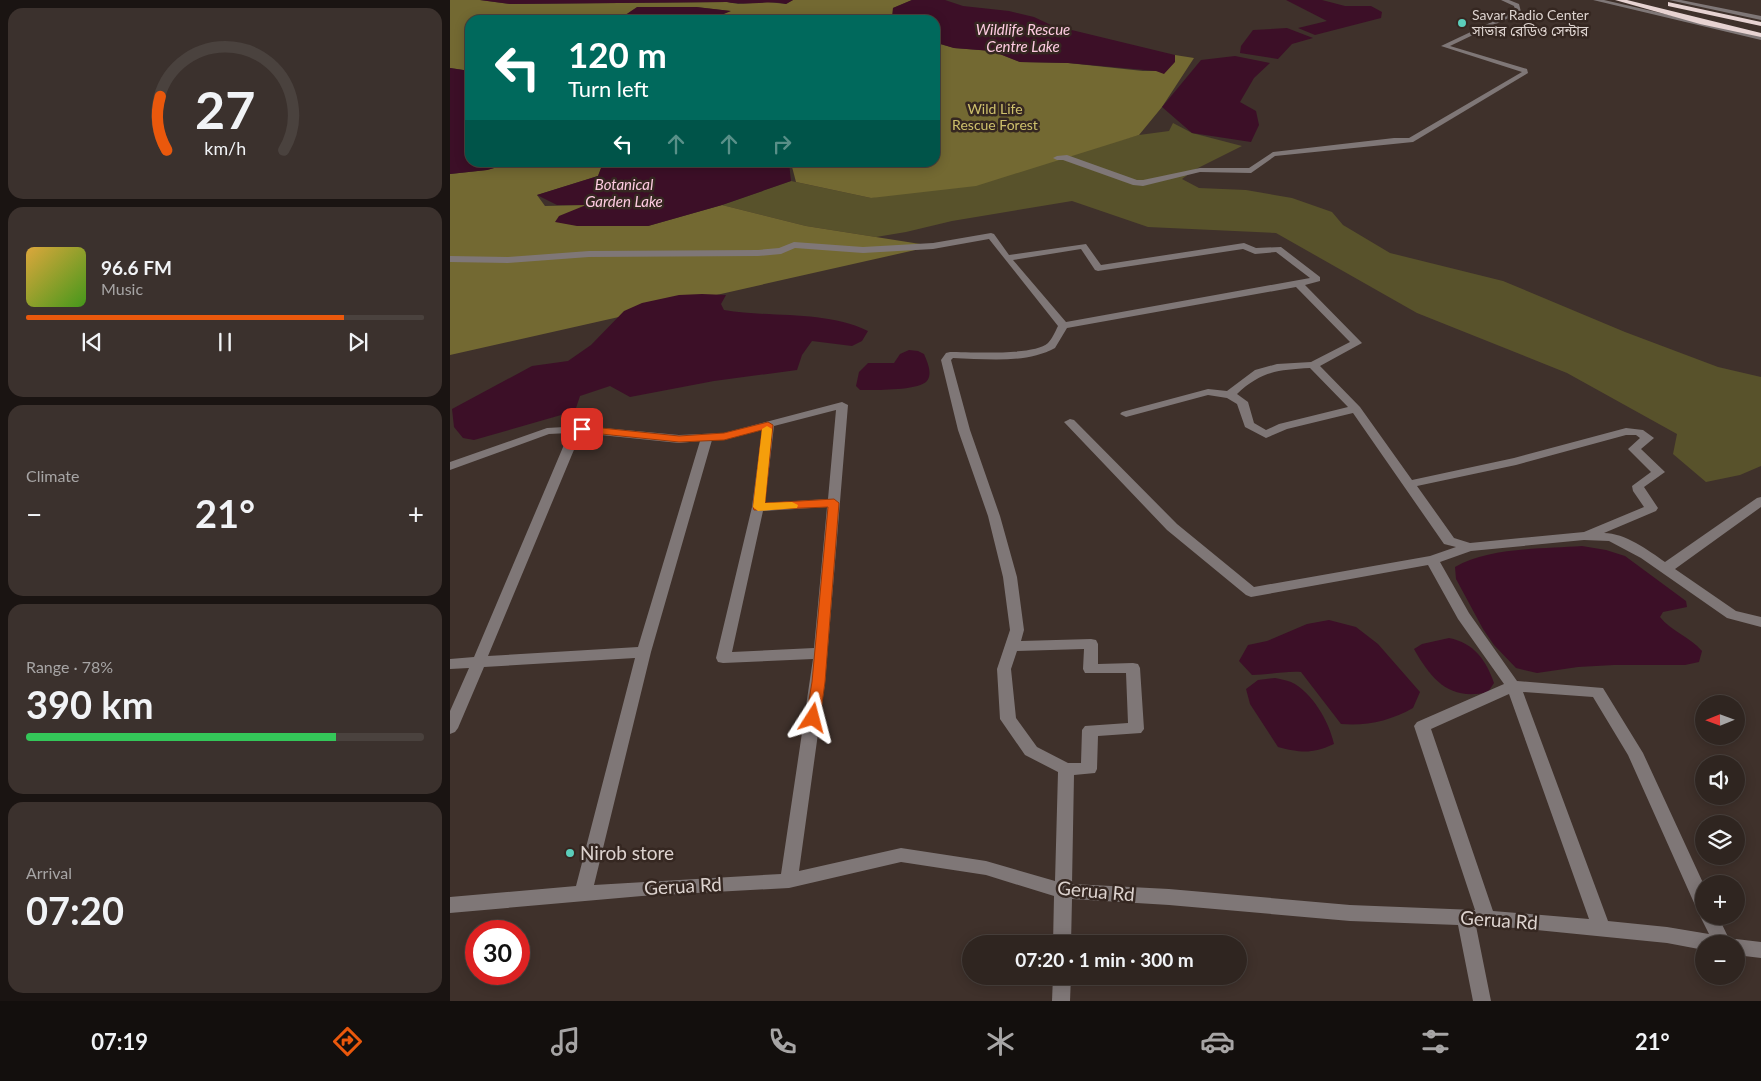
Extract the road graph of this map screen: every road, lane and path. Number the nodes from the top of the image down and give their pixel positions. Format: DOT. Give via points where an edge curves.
graph roads {
  1 [pos="1504,0"];
  2 [pos="1596,0"];
  3 [pos="1619,0"];
  4 [pos="1649,0"];
  5 [pos="1672,0"];
  6 [pos="1692,8"];
  7 [pos="1663,11"];
  8 [pos="1761,18"];
  9 [pos="1761,25"];
  10 [pos="1750,32"];
  11 [pos="1761,36"];
  12 [pos="1057,158"];
  13 [pos="1007,258"];
  14 [pos="450,259"];
  15 [pos="1298,284"];
  16 [pos="1064,326"];
  17 [pos="1313,365"];
  18 [pos="1230,395"];
  19 [pos="1356,409"];
  20 [pos="1126,414"];
  21 [pos="1070,422"];
  22 [pos="768,425"];
  23 [pos="576,430"];
  24 [pos="707,438"];
  25 [pos="450,466"];
  26 [pos="1411,484"];
  27 [pos="1761,501"];
  28 [pos="834,503"];
  29 [pos="758,507"];
  30 [pos="1584,536"];
  31 [pos="1470,547"];
  32 [pos="1432,560"];
  33 [pos="1665,568"];
  34 [pos="1761,622"];
  35 [pos="1012,646"];
  36 [pos="644,652"];
  37 [pos="821,653"];
  38 [pos="479,662"];
  39 [pos="450,664"];
  40 [pos="1513,686"];
  41 [pos="450,728"];
  42 [pos="1066,769"];
  43 [pos="789,881"];
  44 [pos="1695,885"];
  45 [pos="1063,891"];
  46 [pos="583,893"];
  47 [pos="450,905"];
  48 [pos="1464,918"];
  49 [pos="1487,919"];
  50 [pos="1602,929"];
  51 [pos="1062,935"];
  52 [pos="1695,940"];
  53 [pos="1745,948"];
  54 [pos="1761,950"];
  55 [pos="1062,985"];
  56 [pos="1061,1001"];
  57 [pos="1482,1001"];
  1 -- 12 [label="street" via="1517,5 1518,12 1444,46 1525,70 1525,73 1410,140 1273,154 1251,171 1200,170 1143,183"];
  2 -- 11 [label="street"];
  3 -- 7 [label="highway"];
  4 -- 6 [label="highway"];
  5 -- 8 [label="street"];
  6 -- 7 [label="highway" via="1705,16"];
  6 -- 9 [label="highway"];
  7 -- 10 [label="highway"];
  9 -- 10 [label="highway" via="1736,27"];
  10 -- 11 [label="highway"];
  13 -- 14 [label="street" via="990,236 933,246 863,250 794,245 781,251 758,253"];
  13 -- 15 [label="street" via="1083,246 1098,268 1244,246 1255,251 1278,249 1317,279"];
  13 -- 16 [label="street"];
  15 -- 16 [label="street"];
  15 -- 17 [label="street" via="1357,343"];
  16 -- 35 [label="street" via="1052,345 1042,350 1025,354 950,356 946,360 1010,577 1017,630"];
  17 -- 18 [label="street" via="1255,373"];
  17 -- 19 [label="street"];
  18 -- 19 [label="street" via="1242,402 1249,425 1266,435 1283,426"];
  18 -- 20 [label="street" via="1208,392"];
  19 -- 26 [label="street"];
  21 -- 32 [label="street" via="1172,527 1251,592"];
  22 -- 24 [label="street"];
  22 -- 28 [label="street" via="842,405"];
  22 -- 29 [label="street"];
  23 -- 24 [label="street" via="679,439"];
  23 -- 25 [label="street" via="547,431"];
  23 -- 38 [label="street"];
  24 -- 36 [label="street"];
  26 -- 30 [label="street" via="1516,461 1626,431 1639,432 1648,438 1634,449 1659,472 1638,486 1652,508"];
  26 -- 31 [label="street" via="1449,541"];
  27 -- 33 [label="street"];
  28 -- 29 [label="street"];
  28 -- 37 [label="street"];
  29 -- 37 [label="street" via="723,658"];
  30 -- 31 [label="street"];
  30 -- 33 [label="street" via="1611,537"];
  31 -- 32 [label="street"];
  32 -- 40 [label="street" via="1463,616"];
  33 -- 34 [label="street" via="1732,615"];
  35 -- 42 [label="street" via="1004,669 1008,719 1032,751"];
  35 -- 42 [label="street" via="1091,644 1090,669 1133,668 1136,729 1090,730 1090,769"];
  36 -- 38 [label="street"];
  36 -- 46 [label="street"];
  37 -- 43 [label="street"];
  38 -- 39 [label="street"];
  38 -- 41 [label="street"];
  40 -- 44 [label="street" via="1598,692 1635,753"];
  40 -- 49 [label="street" via="1422,726"];
  40 -- 50 [label="street"];
  42 -- 45 [label="street"];
  43 -- 45 [label="street, Gerua Rd" via="901,855 986,868"];
  43 -- 46 [label="street, Gerua Rd"];
  45 -- 48 [label="street, Gerua Rd" via="1169,896 1350,913"];
  45 -- 51 [label="street"];
  46 -- 47 [label="street, Gerua Rd"];
  48 -- 49 [label="street, Gerua Rd"];
  48 -- 57 [label="street"];
  49 -- 50 [label="street, Gerua Rd"];
  50 -- 52 [label="street, Gerua Rd"];
  53 -- 54 [label="street"];
  55 -- 56 [label="street"];
}
